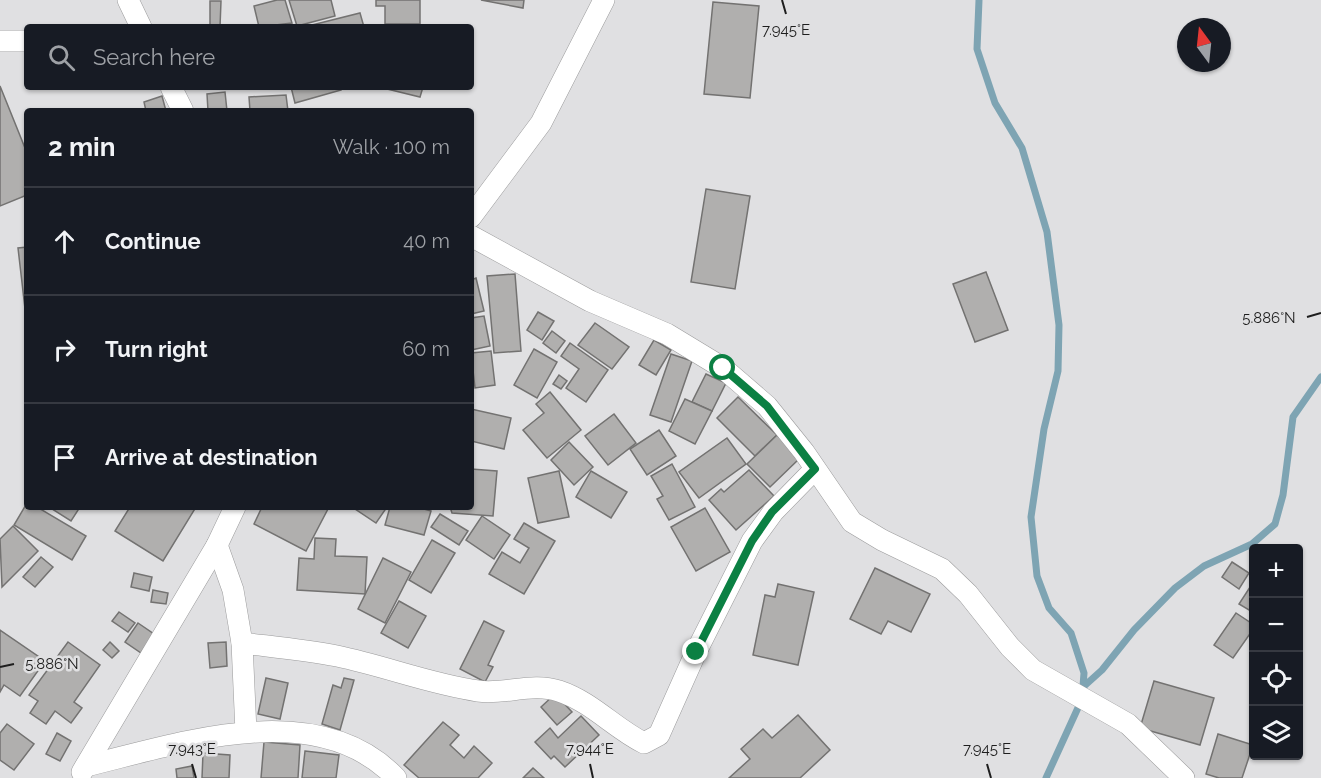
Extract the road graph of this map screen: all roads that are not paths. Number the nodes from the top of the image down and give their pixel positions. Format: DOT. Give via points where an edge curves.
graph roads {
  1 [pos="128,0"];
  2 [pos="604,0"];
  3 [pos="140,24"];
  4 [pos="0,41"];
  5 [pos="24,41"];
  6 [pos="172,90"];
  7 [pos="182,108"];
  8 [pos="474,213"];
  9 [pos="474,238"];
  10 [pos="815,469"];
  11 [pos="234,510"];
  12 [pos="217,545"];
  13 [pos="242,643"];
  14 [pos="246,732"];
  15 [pos="83,772"];
  16 [pos="396,778"];
  17 [pos="1185,778"];
  1 -- 3 [label="street"];
  2 -- 8 [label="street" via="541,123"];
  4 -- 5 [label="street"];
  6 -- 7 [label="street"];
  9 -- 10 [label="street" via="590,302 667,334 723,368 767,406"];
  10 -- 13 [label="street" via="772,512 752,541 658,735 644,743 627,735 586,702 557,690 522,687 483,692 446,686 337,656"];
  10 -- 17 [label="street" via="852,522 942,570 969,594 1033,670 1128,724"];
  11 -- 12 [label="street"];
  12 -- 13 [label="street" via="233,590"];
  12 -- 15 [label="street"];
  13 -- 14 [label="street"];
  14 -- 15 [label="street" via="170,746"];
  14 -- 16 [label="street" via="268,730 348,744 379,760"];
}
